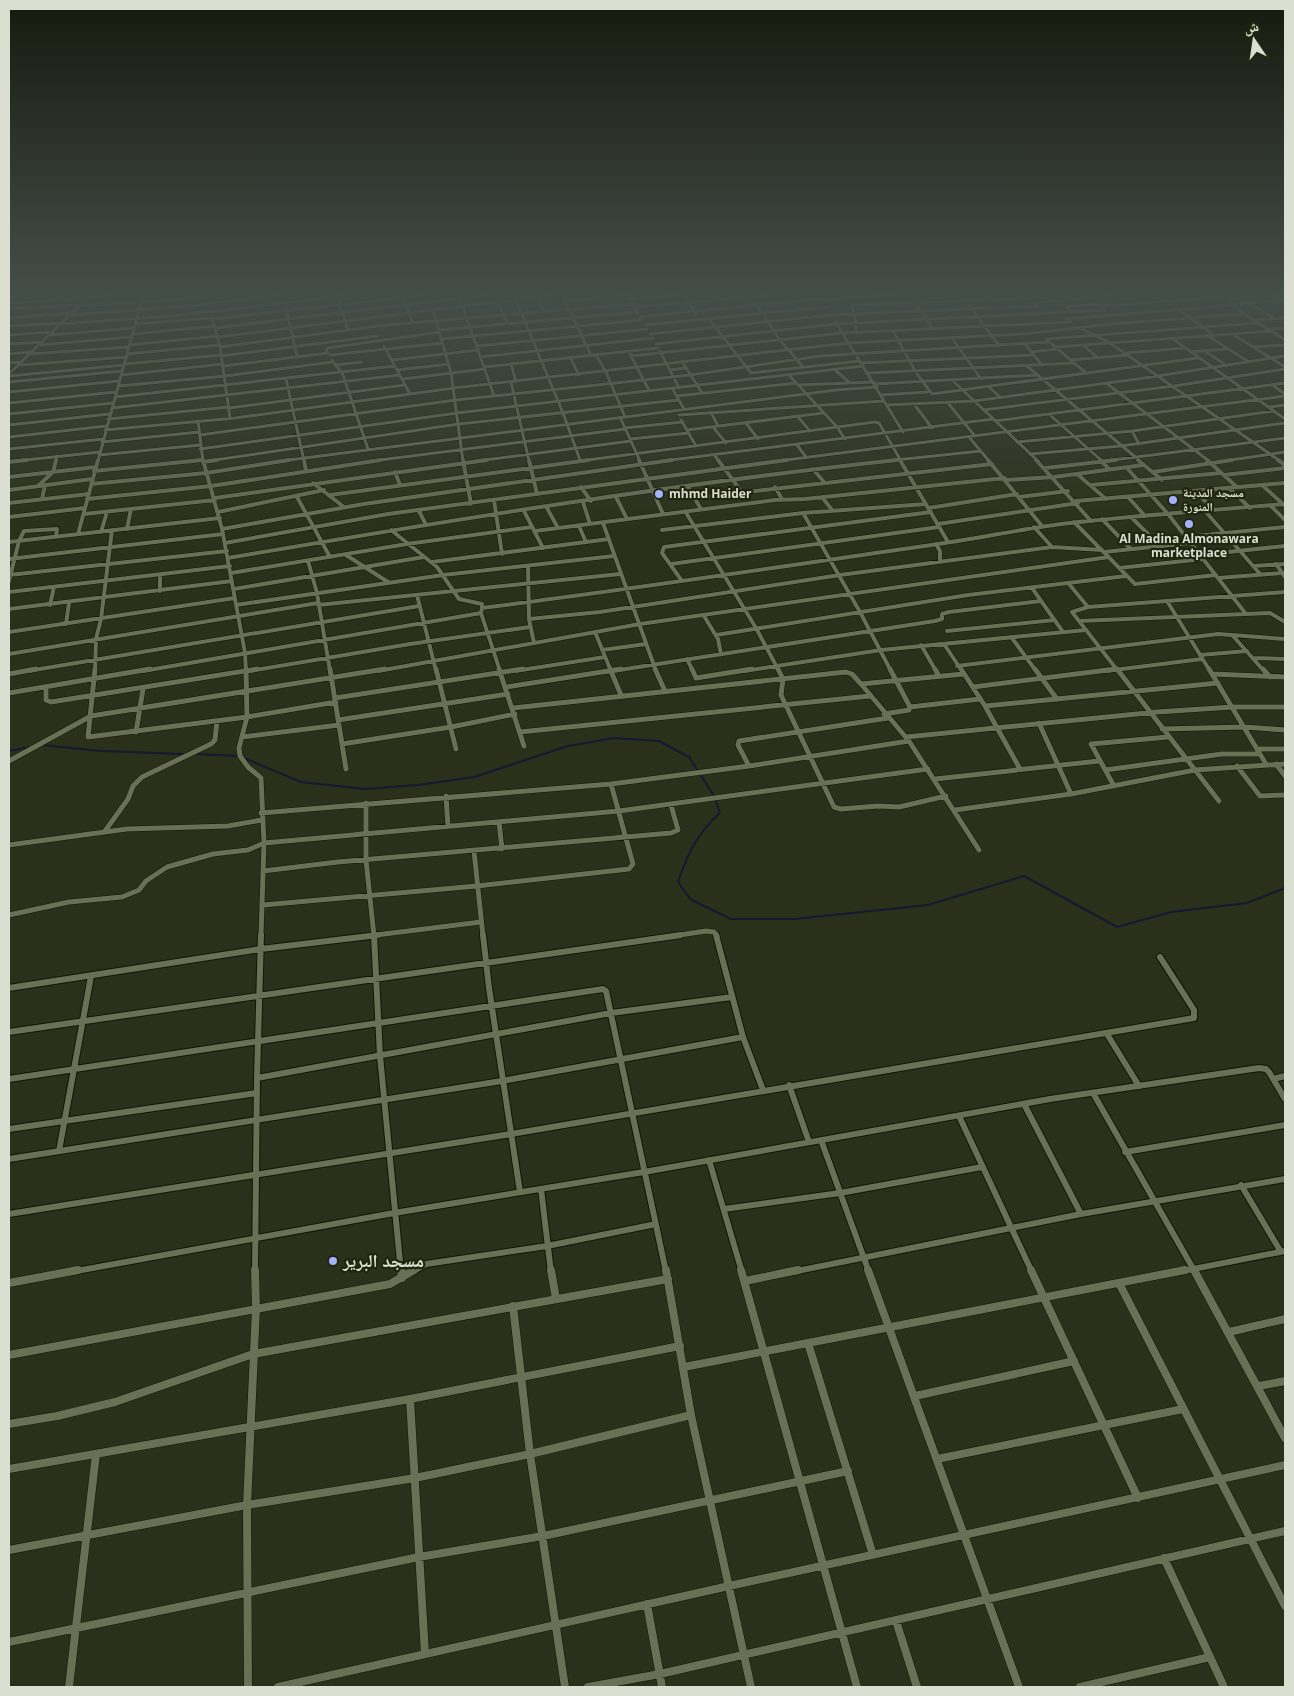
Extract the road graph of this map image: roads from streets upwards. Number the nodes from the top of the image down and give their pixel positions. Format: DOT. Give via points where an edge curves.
graph roads {
  1 [pos="108,374"];
  2 [pos="122,374"];
  3 [pos="242,374"];
  4 [pos="324,374"];
  5 [pos="342,374"];
  6 [pos="399,374"];
  7 [pos="437,374"];
  8 [pos="451,374"];
  9 [pos="486,374"];
  10 [pos="514,374"];
  11 [pos="546,374"];
  12 [pos="587,374"];
  13 [pos="607,374"];
  14 [pos="640,374"];
  15 [pos="672,374"];
  16 [pos="696,374"];
  17 [pos="790,374"];
  18 [pos="791,374"];
  19 [pos="840,374"];
  20 [pos="868,374"];
  21 [pos="917,374"];
  22 [pos="978,374"];
  23 [pos="1079,374"];
  24 [pos="1156,374"];
  25 [pos="1172,374"];
  26 [pos="1222,374"];
  27 [pos="1249,374"];
  28 [pos="579,375"];
  29 [pos="690,375"];
  30 [pos="1037,375"];
  31 [pos="225,376"];
  32 [pos="1159,376"];
  33 [pos="401,377"];
  34 [pos="674,377"];
  35 [pos="548,378"];
  36 [pos="1227,378"];
  37 [pos="286,379"];
  38 [pos="642,379"];
  39 [pos="981,379"];
  40 [pos="952,380"];
  41 [pos="1043,380"];
  42 [pos="9,382"];
  43 [pos="346,382"];
  44 [pos="511,382"];
  45 [pos="516,382"];
  46 [pos="922,382"];
  47 [pos="119,383"];
  48 [pos="611,383"];
  49 [pos="850,383"];
  50 [pos="1105,383"];
  51 [pos="1285,383"];
  52 [pos="405,384"];
  53 [pos="490,384"];
  54 [pos="798,384"];
  55 [pos="875,384"];
  56 [pos="1272,385"];
  57 [pos="226,386"];
  58 [pos="696,386"];
  59 [pos="1174,386"];
  60 [pos="989,387"];
  61 [pos="288,388"];
  62 [pos="454,388"];
  63 [pos="672,388"];
  64 [pos="679,388"];
  65 [pos="1054,389"];
  66 [pos="1243,389"];
  67 [pos="553,390"];
  68 [pos="649,390"];
  69 [pos="350,391"];
  70 [pos="963,391"];
  71 [pos="9,392"];
  72 [pos="116,392"];
  73 [pos="928,392"];
  74 [pos="1119,393"];
  75 [pos="411,394"];
  76 [pos="514,394"];
  77 [pos="616,394"];
  78 [pos="702,394"];
  79 [pos="806,394"];
  80 [pos="880,395"];
  81 [pos="1285,395"];
  82 [pos="228,396"];
  83 [pos="494,396"];
  84 [pos="1186,396"];
  85 [pos="115,397"];
  86 [pos="1000,397"];
  87 [pos="678,398"];
  88 [pos="291,399"];
  89 [pos="456,400"];
  90 [pos="1066,400"];
  91 [pos="1258,400"];
  92 [pos="558,401"];
  93 [pos="884,401"];
  94 [pos="974,401"];
  95 [pos="354,402"];
  96 [pos="947,402"];
  97 [pos="9,403"];
  98 [pos="113,403"];
  99 [pos="1132,403"];
  100 [pos="914,404"];
  101 [pos="419,405"];
  102 [pos="816,405"];
  103 [pos="887,405"];
  104 [pos="1285,405"];
  105 [pos="517,406"];
  106 [pos="620,406"];
  107 [pos="229,407"];
  108 [pos="1202,407"];
  109 [pos="112,408"];
  110 [pos="1269,408"];
  111 [pos="684,409"];
  112 [pos="293,410"];
  113 [pos="983,410"];
  114 [pos="1079,410"];
  115 [pos="1274,411"];
  116 [pos="563,412"];
  117 [pos="678,412"];
  118 [pos="711,412"];
  119 [pos="358,413"];
  120 [pos="457,413"];
  121 [pos="823,413"];
  122 [pos="9,414"];
  123 [pos="1146,414"];
  124 [pos="1050,415"];
  125 [pos="109,416"];
  126 [pos="620,417"];
  127 [pos="625,417"];
  128 [pos="798,417"];
  129 [pos="1284,417"];
  130 [pos="230,418"];
  131 [pos="519,418"];
  132 [pos="1219,418"];
  133 [pos="994,420"];
  134 [pos="198,421"];
  135 [pos="1092,421"];
  136 [pos="295,422"];
  137 [pos="683,422"];
  138 [pos="746,423"];
  139 [pos="1285,423"];
  140 [pos="459,424"];
  141 [pos="568,424"];
  142 [pos="964,424"];
  143 [pos="9,425"];
  144 [pos="1063,425"];
  145 [pos="361,426"];
  146 [pos="718,426"];
  147 [pos="1163,426"];
  148 [pos="713,427"];
  149 [pos="837,427"];
  150 [pos="106,428"];
  151 [pos="625,428"];
  152 [pos="932,428"];
  153 [pos="522,430"];
  154 [pos="1236,430"];
  155 [pos="61,431"];
  156 [pos="810,431"];
  157 [pos="1132,431"];
  158 [pos="688,432"];
  159 [pos="903,432"];
  160 [pos="1006,432"];
  161 [pos="199,434"];
  162 [pos="299,434"];
  163 [pos="885,434"];
  164 [pos="1106,434"];
  165 [pos="572,436"];
  166 [pos="975,436"];
  167 [pos="9,437"];
  168 [pos="365,437"];
  169 [pos="461,437"];
  170 [pos="969,437"];
  171 [pos="1076,437"];
  172 [pos="1179,438"];
  173 [pos="1285,438"];
  174 [pos="758,439"];
  175 [pos="845,439"];
  176 [pos="103,440"];
  177 [pos="631,440"];
  178 [pos="80,441"];
  179 [pos="524,442"];
  180 [pos="1017,442"];
  181 [pos="1254,442"];
  182 [pos="726,443"];
  183 [pos="57,444"];
  184 [pos="1139,444"];
  185 [pos="798,445"];
  186 [pos="302,446"];
  187 [pos="696,446"];
  188 [pos="892,446"];
  189 [pos="1122,446"];
  190 [pos="200,447"];
  191 [pos="576,448"];
  192 [pos="9,449"];
  193 [pos="368,449"];
  194 [pos="463,450"];
  195 [pos="1090,450"];
  196 [pos="981,451"];
  197 [pos="1195,451"];
  198 [pos="1285,452"];
  199 [pos="258,453"];
  200 [pos="636,453"];
  201 [pos="78,454"];
  202 [pos="99,454"];
  203 [pos="1030,454"];
  204 [pos="1270,454"];
  205 [pos="527,455"];
  206 [pos="57,456"];
  207 [pos="715,456"];
  208 [pos="806,457"];
  209 [pos="304,458"];
  210 [pos="1136,458"];
  211 [pos="901,459"];
  212 [pos="580,460"];
  213 [pos="202,461"];
  214 [pos="9,462"];
  215 [pos="1102,462"];
  216 [pos="464,463"];
  217 [pos="261,464"];
  218 [pos="641,464"];
  219 [pos="992,464"];
  220 [pos="1212,464"];
  221 [pos="1143,465"];
  222 [pos="530,467"];
  223 [pos="1126,467"];
  224 [pos="724,468"];
  225 [pos="1045,468"];
  226 [pos="1285,468"];
  227 [pos="95,469"];
  228 [pos="114,469"];
  229 [pos="813,469"];
  230 [pos="1109,469"];
  231 [pos="306,471"];
  232 [pos="53,472"];
  233 [pos="395,472"];
  234 [pos="1153,472"];
  235 [pos="206,473"];
  236 [pos="909,473"];
  237 [pos="1077,474"];
  238 [pos="1222,474"];
  239 [pos="9,476"];
  240 [pos="465,476"];
  241 [pos="1054,477"];
  242 [pos="647,478"];
  243 [pos="92,479"];
  244 [pos="1005,479"];
  245 [pos="732,480"];
  246 [pos="1162,480"];
  247 [pos="533,481"];
  248 [pos="111,482"];
  249 [pos="824,482"];
  250 [pos="1140,482"];
  251 [pos="1285,483"];
  252 [pos="91,484"];
  253 [pos="313,484"];
  254 [pos="45,485"];
  255 [pos="1091,485"];
  256 [pos="1262,485"];
  257 [pos="37,486"];
  258 [pos="212,486"];
  259 [pos="400,486"];
  260 [pos="581,487"];
  261 [pos="688,487"];
  262 [pos="775,487"];
  263 [pos="1237,487"];
  264 [pos="918,488"];
  265 [pos="1229,488"];
  266 [pos="9,490"];
  267 [pos="324,490"];
  268 [pos="468,490"];
  269 [pos="741,491"];
  270 [pos="1068,491"];
  271 [pos="1195,491"];
  272 [pos="654,492"];
  273 [pos="89,494"];
  274 [pos="538,494"];
  275 [pos="330,495"];
  276 [pos="1018,495"];
  277 [pos="1151,495"];
  278 [pos="297,497"];
  279 [pos="616,497"];
  280 [pos="822,497"];
  281 [pos="1128,497"];
  282 [pos="695,498"];
  283 [pos="42,499"];
  284 [pos="87,499"];
  285 [pos="215,499"];
  286 [pos="782,499"];
  287 [pos="1106,499"];
  288 [pos="494,500"];
  289 [pos="591,501"];
  290 [pos="583,502"];
  291 [pos="1077,502"];
  292 [pos="9,503"];
  293 [pos="471,504"];
  294 [pos="1285,505"];
  295 [pos="1271,506"];
  296 [pos="85,508"];
  297 [pos="344,508"];
  298 [pos="547,508"];
  299 [pos="929,508"];
  300 [pos="1250,508"];
  301 [pos="131,509"];
  302 [pos="701,509"];
  303 [pos="1029,509"];
  304 [pos="832,510"];
  305 [pos="1214,510"];
  306 [pos="419,511"];
  307 [pos="524,511"];
  308 [pos="685,511"];
  309 [pos="1205,511"];
  310 [pos="107,512"];
  311 [pos="218,512"];
  312 [pos="803,513"];
  313 [pos="84,514"];
  314 [pos="307,514"];
  315 [pos="664,514"];
  316 [pos="1168,514"];
  317 [pos="497,515"];
  318 [pos="1145,516"];
  319 [pos="9,517"];
  320 [pos="1131,517"];
  321 [pos="220,518"];
  322 [pos="627,519"];
  323 [pos="1092,520"];
  324 [pos="1102,520"];
  325 [pos="1285,520"];
  326 [pos="1074,522"];
  327 [pos="603,523"];
  328 [pos="590,524"];
  329 [pos="426,525"];
  330 [pos="579,526"];
  331 [pos="693,526"];
  332 [pos="939,526"];
  333 [pos="1042,526"];
  334 [pos="811,527"];
  335 [pos="1034,527"];
  336 [pos="1285,527"];
  337 [pos="314,528"];
  338 [pos="558,528"];
  339 [pos="127,529"];
  340 [pos="222,529"];
  341 [pos="534,529"];
  342 [pos="112,530"];
  343 [pos="390,530"];
  344 [pos="499,530"];
  345 [pos="662,530"];
  346 [pos="101,532"];
  347 [pos="1225,533"];
  348 [pos="78,534"];
  349 [pos="223,534"];
  350 [pos="56,537"];
  351 [pos="1186,537"];
  352 [pos="609,539"];
  353 [pos="19,541"];
  354 [pos="702,541"];
  355 [pos="9,542"];
  356 [pos="323,542"];
  357 [pos="586,542"];
  358 [pos="821,542"];
  359 [pos="948,542"];
  360 [pos="225,543"];
  361 [pos="1190,543"];
  362 [pos="407,544"];
  363 [pos="936,544"];
  364 [pos="1160,546"];
  365 [pos="1285,546"];
  366 [pos="110,547"];
  367 [pos="1052,547"];
  368 [pos="543,548"];
  369 [pos="1131,549"];
  370 [pos="227,551"];
  371 [pos="1103,551"];
  372 [pos="1242,551"];
  373 [pos="502,554"];
  374 [pos="345,555"];
  375 [pos="614,556"];
  376 [pos="330,557"];
  377 [pos="424,557"];
  378 [pos="711,557"];
  379 [pos="1109,557"];
  380 [pos="1201,557"];
  381 [pos="14,558"];
  382 [pos="228,558"];
  383 [pos="9,559"];
  384 [pos="831,559"];
  385 [pos="308,561"];
  386 [pos="432,562"];
  387 [pos="940,562"];
  388 [pos="107,564"];
  389 [pos="672,564"];
  390 [pos="1276,564"];
  391 [pos="1285,564"];
  392 [pos="230,566"];
  393 [pos="528,566"];
  394 [pos="1254,566"];
  395 [pos="367,567"];
  396 [pos="1119,568"];
  397 [pos="231,572"];
  398 [pos="160,574"];
  399 [pos="443,574"];
  400 [pos="620,574"];
  401 [pos="722,574"];
  402 [pos="9,575"];
  403 [pos="1261,575"];
  404 [pos="1285,575"];
  405 [pos="312,576"];
  406 [pos="840,576"];
  407 [pos="1126,576"];
  408 [pos="1217,577"];
  409 [pos="9,581"];
  410 [pos="105,581"];
  411 [pos="232,581"];
  412 [pos="682,581"];
  413 [pos="388,582"];
  414 [pos="528,584"];
  415 [pos="1069,584"];
  416 [pos="54,587"];
  417 [pos="1032,588"];
  418 [pos="234,589"];
  419 [pos="626,590"];
  420 [pos="160,591"];
  421 [pos="734,591"];
  422 [pos="9,592"];
  423 [pos="453,592"];
  424 [pos="1285,592"];
  425 [pos="317,593"];
  426 [pos="850,593"];
  427 [pos="417,595"];
  428 [pos="1232,596"];
  429 [pos="103,598"];
  430 [pos="235,598"];
  431 [pos="1041,601"];
  432 [pos="1167,601"];
  433 [pos="69,603"];
  434 [pos="528,603"];
  435 [pos="318,604"];
  436 [pos="50,605"];
  437 [pos="236,605"];
  438 [pos="419,606"];
  439 [pos="634,607"];
  440 [pos="1088,607"];
  441 [pos="9,609"];
  442 [pos="481,610"];
  443 [pos="745,610"];
  444 [pos="860,612"];
  445 [pos="1246,614"];
  446 [pos="239,615"];
  447 [pos="704,616"];
  448 [pos="1176,616"];
  449 [pos="101,619"];
  450 [pos="528,619"];
  451 [pos="1054,620"];
  452 [pos="321,621"];
  453 [pos="1079,622"];
  454 [pos="1285,622"];
  455 [pos="66,624"];
  456 [pos="423,624"];
  457 [pos="640,624"];
  458 [pos="530,627"];
  459 [pos="756,628"];
  460 [pos="1086,630"];
  461 [pos="871,631"];
  462 [pos="946,631"];
  463 [pos="9,632"];
  464 [pos="488,632"];
  465 [pos="595,632"];
  466 [pos="1063,632"];
  467 [pos="242,635"];
  468 [pos="716,635"];
  469 [pos="1233,636"];
  470 [pos="1188,637"];
  471 [pos="1012,638"];
  472 [pos="1285,638"];
  473 [pos="96,639"];
  474 [pos="325,640"];
  475 [pos="428,642"];
  476 [pos="534,643"];
  477 [pos="646,644"];
  478 [pos="944,644"];
  479 [pos="921,645"];
  480 [pos="766,647"];
  481 [pos="1100,649"];
  482 [pos="494,650"];
  483 [pos="602,650"];
  484 [pos="881,650"];
  485 [pos="1247,651"];
  486 [pos="245,653"];
  487 [pos="9,654"];
  488 [pos="721,654"];
  489 [pos="605,656"];
  490 [pos="1201,657"];
  491 [pos="1027,658"];
  492 [pos="1254,658"];
  493 [pos="95,659"];
  494 [pos="328,659"];
  495 [pos="687,659"];
  496 [pos="1285,659"];
  497 [pos="433,661"];
  498 [pos="653,664"];
  499 [pos="957,666"];
  500 [pos="776,667"];
  501 [pos="612,670"];
  502 [pos="1116,670"];
  503 [pos="502,672"];
  504 [pos="246,673"];
  505 [pos="9,674"];
  506 [pos="963,674"];
  507 [pos="1213,674"];
  508 [pos="939,676"];
  509 [pos="1270,676"];
  510 [pos="1285,677"];
  511 [pos="696,678"];
  512 [pos="1041,678"];
  513 [pos="95,679"];
  514 [pos="332,679"];
  515 [pos="783,679"];
  516 [pos="896,680"];
  517 [pos="439,682"];
  518 [pos="1218,682"];
  519 [pos="860,684"];
  520 [pos="46,687"];
  521 [pos="507,687"];
  522 [pos="700,687"];
  523 [pos="972,687"];
  524 [pos="143,688"];
  525 [pos="665,691"];
  526 [pos="1132,691"];
  527 [pos="248,692"];
  528 [pos="9,693"];
  529 [pos="508,694"];
  530 [pos="621,695"];
  531 [pos="94,696"];
  532 [pos="870,696"];
  533 [pos="1057,698"];
  534 [pos="335,700"];
  535 [pos="980,700"];
  536 [pos="445,705"];
  537 [pos="786,706"];
  538 [pos="984,706"];
  539 [pos="1232,706"];
  540 [pos="910,707"];
  541 [pos="1285,707"];
  542 [pos="513,708"];
  543 [pos="139,710"];
  544 [pos="1149,712"];
  545 [pos="515,714"];
  546 [pos="91,716"];
  547 [pos="247,716"];
  548 [pos="886,716"];
  549 [pos="217,721"];
  550 [pos="338,722"];
  551 [pos="1039,722"];
  552 [pos="996,726"];
  553 [pos="450,727"];
  554 [pos="1245,727"];
  555 [pos="1162,729"];
  556 [pos="1285,730"];
  557 [pos="136,732"];
  558 [pos="520,732"];
  559 [pos="797,732"];
  560 [pos="242,737"];
  561 [pos="1168,737"];
  562 [pos="908,739"];
  563 [pos="342,744"];
  564 [pos="524,746"];
  565 [pos="456,749"];
  566 [pos="1285,749"];
  567 [pos="1258,751"];
  568 [pos="809,757"];
  569 [pos="9,760"];
  570 [pos="1186,760"];
  571 [pos="1099,761"];
  572 [pos="1266,764"];
  573 [pos="1276,764"];
  574 [pos="1285,764"];
  575 [pos="1058,765"];
  576 [pos="749,766"];
  577 [pos="1237,766"];
  578 [pos="1020,768"];
  579 [pos="346,769"];
  580 [pos="928,769"];
  581 [pos="1105,770"];
  582 [pos="1195,770"];
  583 [pos="1285,776"];
  584 [pos="935,779"];
  585 [pos="611,784"];
  586 [pos="822,784"];
  587 [pos="1114,786"];
  588 [pos="1071,794"];
  589 [pos="446,796"];
  590 [pos="946,796"];
  591 [pos="1285,796"];
  592 [pos="1219,801"];
  593 [pos="366,803"];
  594 [pos="671,805"];
  595 [pos="955,810"];
  596 [pos="619,811"];
  597 [pos="262,817"];
  598 [pos="499,822"];
  599 [pos="448,826"];
  600 [pos="105,832"];
  601 [pos="366,833"];
  602 [pos="625,837"];
  603 [pos="264,843"];
  604 [pos="9,845"];
  605 [pos="502,849"];
  606 [pos="979,850"];
  607 [pos="474,851"];
  608 [pos="366,860"];
  609 [pos="263,871"];
  610 [pos="477,886"];
  611 [pos="370,894"];
  612 [pos="263,905"];
  613 [pos="9,916"];
  614 [pos="481,922"];
  615 [pos="374,936"];
  616 [pos="261,949"];
  617 [pos="1160,957"];
  618 [pos="486,963"];
  619 [pos="91,976"];
  620 [pos="377,978"];
  621 [pos="9,988"];
  622 [pos="259,994"];
  623 [pos="732,997"];
  624 [pos="492,1007"];
  625 [pos="610,1014"];
  626 [pos="83,1020"];
  627 [pos="379,1024"];
  628 [pos="9,1032"];
  629 [pos="496,1034"];
  630 [pos="1107,1034"];
  631 [pos="743,1037"];
  632 [pos="259,1041"];
  633 [pos="380,1056"];
  634 [pos="621,1060"];
  635 [pos="74,1069"];
  636 [pos="1285,1076"];
  637 [pos="257,1078"];
  638 [pos="9,1079"];
  639 [pos="1274,1079"];
  640 [pos="502,1082"];
  641 [pos="789,1085"];
  642 [pos="1139,1086"];
  643 [pos="762,1090"];
  644 [pos="1093,1093"];
  645 [pos="257,1094"];
  646 [pos="384,1099"];
  647 [pos="1285,1099"];
  648 [pos="1024,1104"];
  649 [pos="632,1114"];
  650 [pos="959,1116"];
  651 [pos="64,1120"];
  652 [pos="256,1120"];
  653 [pos="1285,1125"];
  654 [pos="9,1128"];
  655 [pos="512,1134"];
  656 [pos="821,1140"];
  657 [pos="809,1142"];
  658 [pos="59,1152"];
  659 [pos="1125,1152"];
  660 [pos="389,1153"];
  661 [pos="9,1159"];
  662 [pos="709,1160"];
  663 [pos="982,1167"];
  664 [pos="644,1172"];
  665 [pos="255,1175"];
  666 [pos="1285,1179"];
  667 [pos="1241,1185"];
  668 [pos="541,1189"];
  669 [pos="520,1192"];
  670 [pos="840,1193"];
  671 [pos="1153,1201"];
  672 [pos="724,1209"];
  673 [pos="394,1213"];
  674 [pos="9,1214"];
  675 [pos="1081,1214"];
  676 [pos="656,1224"];
  677 [pos="1011,1228"];
  678 [pos="254,1239"];
  679 [pos="547,1246"];
  680 [pos="1283,1252"];
  681 [pos="864,1258"];
  682 [pos="1193,1270"];
  683 [pos="402,1278"];
  684 [pos="668,1279"];
  685 [pos="745,1281"];
  686 [pos="1119,1282"];
  687 [pos="9,1283"];
  688 [pos="1043,1298"];
  689 [pos="556,1299"];
  690 [pos="513,1306"];
  691 [pos="256,1308"];
  692 [pos="1285,1319"];
  693 [pos="888,1327"];
  694 [pos="1229,1332"];
  695 [pos="808,1343"];
  696 [pos="680,1346"];
  697 [pos="765,1351"];
  698 [pos="9,1354"];
  699 [pos="253,1354"];
  700 [pos="1074,1361"];
  701 [pos="684,1367"];
  702 [pos="522,1378"];
  703 [pos="1285,1381"];
  704 [pos="1259,1386"];
  705 [pos="914,1396"];
  706 [pos="410,1399"];
  707 [pos="1183,1409"];
  708 [pos="691,1414"];
  709 [pos="9,1424"];
  710 [pos="1103,1424"];
  711 [pos="250,1427"];
  712 [pos="1285,1438"];
  713 [pos="96,1454"];
  714 [pos="530,1454"];
  715 [pos="937,1459"];
  716 [pos="1285,1465"];
  717 [pos="9,1469"];
  718 [pos="848,1471"];
  719 [pos="415,1478"];
  720 [pos="1219,1479"];
  721 [pos="800,1481"];
  722 [pos="1138,1498"];
  723 [pos="711,1501"];
  724 [pos="247,1505"];
  725 [pos="1285,1530"];
  726 [pos="85,1535"];
  727 [pos="543,1536"];
  728 [pos="964,1536"];
  729 [pos="1251,1538"];
  730 [pos="9,1550"];
  731 [pos="873,1555"];
  732 [pos="419,1558"];
  733 [pos="1164,1558"];
  734 [pos="824,1566"];
  735 [pos="729,1586"];
  736 [pos="248,1593"];
  737 [pos="987,1599"];
  738 [pos="647,1604"];
  739 [pos="1285,1606"];
  740 [pos="896,1621"];
  741 [pos="555,1625"];
  742 [pos="76,1627"];
  743 [pos="842,1632"];
  744 [pos="9,1642"];
  745 [pos="425,1654"];
  746 [pos="744,1655"];
  747 [pos="1210,1657"];
  748 [pos="660,1674"];
  749 [pos="69,1687"];
  750 [pos="248,1687"];
  751 [pos="278,1687"];
  752 [pos="565,1687"];
  753 [pos="588,1687"];
  754 [pos="662,1687"];
  755 [pos="751,1687"];
  756 [pos="857,1687"];
  757 [pos="918,1687"];
  758 [pos="1019,1687"];
  759 [pos="1080,1687"];
  760 [pos="1224,1687"];
  1 -- 42 [label="street"];
  2 -- 47 [label="street"];
  3 -- 31 [label="street"];
  4 -- 37 [label="street"];
  5 -- 43 [label="street"];
  6 -- 33 [label="street"];
  7 -- 33 [label="street"];
  8 -- 62 [label="street"];
  9 -- 53 [label="street"];
  10 -- 45 [label="street"];
  11 -- 35 [label="street"];
  12 -- 28 [label="street"];
  13 -- 48 [label="street"];
  14 -- 38 [label="street"];
  15 -- 34 [label="street"];
  16 -- 29 [label="street"];
  17 -- 58 [label="street"];
  18 -- 54 [label="street"];
  19 -- 49 [label="street"];
  20 -- 55 [label="street"];
  21 -- 46 [label="street"];
  22 -- 39 [label="street"];
  23 -- 41 [label="street"];
  24 -- 32 [label="street"];
  25 -- 32 [label="street"];
  26 -- 36 [label="street"];
  27 -- 36 [label="street"];
  28 -- 35 [label="street"];
  29 -- 34 [label="street"];
  29 -- 58 [label="street"];
  30 -- 39 [label="street"];
  30 -- 41 [label="street"];
  31 -- 47 [label="street"];
  31 -- 57 [label="street"];
  32 -- 50 [label="street"];
  32 -- 59 [label="street"];
  33 -- 43 [label="street"];
  33 -- 52 [label="street"];
  34 -- 38 [label="street"];
  34 -- 64 [label="street"];
  35 -- 45 [label="street"];
  35 -- 67 [label="street"];
  36 -- 59 [label="street"];
  36 -- 66 [label="street"];
  37 -- 57 [label="street"];
  37 -- 61 [label="street"];
  38 -- 48 [label="street"];
  38 -- 68 [label="street"];
  39 -- 40 [label="street"];
  40 -- 46 [label="street"];
  40 -- 70 [label="street"];
  41 -- 60 [label="street"];
  41 -- 65 [label="street"];
  43 -- 61 [label="street"];
  43 -- 69 [label="street"];
  44 -- 45 [label="street"];
  44 -- 53 [label="street"];
  44 -- 76 [label="street"];
  46 -- 55 [label="street"];
  46 -- 73 [label="street"];
  47 -- 71 [label="street"];
  47 -- 72 [label="street"];
  48 -- 67 [label="street"];
  48 -- 77 [label="street"];
  49 -- 54 [label="street"];
  49 -- 55 [label="street"];
  50 -- 65 [label="street"];
  50 -- 74 [label="street"];
  51 -- 56 [label="street"];
  52 -- 69 [label="street"];
  52 -- 75 [label="street"];
  53 -- 62 [label="street"];
  53 -- 83 [label="street"];
  54 -- 78 [label="street"];
  54 -- 79 [label="street"];
  55 -- 79 [label="street"];
  55 -- 80 [label="street"];
  56 -- 66 [label="street"];
  56 -- 81 [label="street"];
  57 -- 82 [label="street"];
  57 -- 85 [label="street"];
  58 -- 64 [label="street"];
  58 -- 78 [label="street"];
  59 -- 74 [label="street"];
  59 -- 84 [label="street"];
  60 -- 70 [label="street"];
  60 -- 86 [label="street"];
  61 -- 82 [label="street"];
  61 -- 88 [label="street"];
  62 -- 75 [label="street"];
  62 -- 89 [label="street"];
  63 -- 64 [label="street"];
  63 -- 68 [label="street"];
  63 -- 87 [label="street"];
  65 -- 86 [label="street"];
  65 -- 90 [label="street"];
  66 -- 84 [label="street"];
  66 -- 91 [label="street"];
  67 -- 76 [label="street"];
  67 -- 92 [label="street"];
  68 -- 77 [label="street"];
  69 -- 88 [label="street"];
  69 -- 95 [label="street"];
  70 -- 73 [label="street"];
  70 -- 94 [label="street"];
  72 -- 85 [label="street"];
  72 -- 97 [label="street"];
  73 -- 80 [label="street"];
  74 -- 90 [label="street"];
  74 -- 99 [label="street"];
  75 -- 95 [label="street"];
  75 -- 101 [label="street"];
  76 -- 83 [label="street"];
  76 -- 105 [label="street"];
  77 -- 92 [label="street"];
  77 -- 106 [label="street"];
  78 -- 87 [label="street"];
  79 -- 102 [label="street"];
  79 -- 111 [label="street"];
  80 -- 93 [label="street"];
  81 -- 91 [label="street"];
  82 -- 107 [label="street"];
  82 -- 109 [label="street"];
  83 -- 89 [label="street"];
  84 -- 99 [label="street"];
  84 -- 108 [label="street"];
  85 -- 98 [label="street"];
  86 -- 94 [label="street"];
  87 -- 106 [label="street"];
  87 -- 111 [label="street"];
  88 -- 107 [label="street"];
  88 -- 112 [label="street"];
  89 -- 101 [label="street"];
  89 -- 120 [label="street"];
  90 -- 113 [label="street"];
  90 -- 114 [label="street"];
  91 -- 108 [label="street"];
  91 -- 110 [label="street"];
  92 -- 105 [label="street"];
  92 -- 116 [label="street"];
  93 -- 102 [label="street"];
  93 -- 103 [label="street"];
  94 -- 96 [label="street"];
  94 -- 113 [label="street"];
  95 -- 112 [label="street"];
  95 -- 119 [label="street"];
  96 -- 100 [label="street"];
  96 -- 142 [label="street"];
  98 -- 109 [label="street"];
  98 -- 122 [label="street"];
  99 -- 114 [label="street"];
  99 -- 123 [label="street"];
  100 -- 103 [label="street"];
  100 -- 152 [label="street"];
  101 -- 119 [label="street"];
  102 -- 118 [label="street"];
  102 -- 121 [label="street"];
  103 -- 159 [label="street"];
  104 -- 110 [label="street"];
  105 -- 120 [label="street"];
  105 -- 131 [label="street"];
  106 -- 116 [label="street"];
  106 -- 127 [label="street"];
  107 -- 125 [label="street"];
  107 -- 130 [label="street"];
  108 -- 123 [label="street"];
  108 -- 132 [label="street"];
  109 -- 125 [label="street"];
  110 -- 115 [label="street"];
  111 -- 117 [label="street"];
  112 -- 130 [label="street"];
  112 -- 136 [label="street"];
  113 -- 133 [label="street"];
  114 -- 124 [label="street"];
  114 -- 135 [label="street"];
  115 -- 129 [label="street"];
  115 -- 132 [label="street"];
  116 -- 131 [label="street"];
  116 -- 141 [label="street"];
  117 -- 118 [label="street"];
  117 -- 127 [label="street"];
  117 -- 137 [label="street"];
  118 -- 146 [label="street"];
  119 -- 136 [label="street"];
  119 -- 145 [label="street"];
  120 -- 140 [label="street"];
  120 -- 145 [label="street"];
  121 -- 128 [label="street"];
  121 -- 149 [label="street"];
  123 -- 135 [label="street"];
  123 -- 147 [label="street"];
  124 -- 133 [label="street"];
  124 -- 144 [label="street"];
  125 -- 143 [label="street"];
  125 -- 150 [label="street"];
  126 -- 127 [label="street"];
  126 -- 141 [label="street"];
  126 -- 151 [label="street"];
  128 -- 138 [label="street"];
  128 -- 156 [label="street"];
  130 -- 134 [label="street"];
  131 -- 140 [label="street"];
  131 -- 153 [label="street"];
  132 -- 147 [label="street"];
  132 -- 154 [label="street"];
  133 -- 142 [label="street"];
  133 -- 160 [label="street"];
  134 -- 150 [label="street"];
  134 -- 161 [label="street"];
  135 -- 144 [label="street"];
  135 -- 164 [label="street"];
  136 -- 161 [label="street"];
  136 -- 162 [label="street"];
  137 -- 151 [label="street"];
  137 -- 158 [label="street"];
  138 -- 146 [label="street"];
  138 -- 174 [label="street"];
  139 -- 154 [label="street"];
  140 -- 168 [label="street"];
  140 -- 169 [label="street"];
  141 -- 153 [label="street"];
  141 -- 165 [label="street"];
  142 -- 152 [label="street"];
  142 -- 166 [label="street"];
  144 -- 160 [label="street"];
  144 -- 171 [label="street"];
  145 -- 162 [label="street"];
  145 -- 168 [label="street"];
  146 -- 148 [label="street"];
  147 -- 157 [label="street"];
  147 -- 172 [label="street"];
  148 -- 158 [label="street"];
  148 -- 182 [label="street"];
  149 -- 156 [label="street"];
  149 -- 163 [label="street" via="878,422"];
  149 -- 175 [label="street"];
  150 -- 155 [label="street"];
  150 -- 176 [label="street"];
  151 -- 165 [label="street"];
  151 -- 177 [label="street"];
  152 -- 159 [label="street"];
  153 -- 169 [label="street"];
  153 -- 179 [label="street"];
  154 -- 172 [label="street"];
  154 -- 181 [label="street"];
  155 -- 167 [label="street"];
  155 -- 183 [label="street"];
  156 -- 174 [label="street"];
  157 -- 164 [label="street"];
  157 -- 184 [label="street"];
  158 -- 177 [label="street"];
  158 -- 187 [label="street"];
  159 -- 163 [label="street"];
  160 -- 166 [label="street"];
  160 -- 180 [label="street"];
  161 -- 176 [label="street"];
  161 -- 190 [label="street"];
  162 -- 186 [label="street"];
  162 -- 190 [label="street"];
  163 -- 175 [label="street"];
  163 -- 188 [label="street"];
  164 -- 171 [label="street"];
  164 -- 189 [label="street"];
  165 -- 179 [label="street"];
  165 -- 191 [label="street"];
  166 -- 170 [label="street"];
  168 -- 186 [label="street"];
  168 -- 193 [label="street"];
  169 -- 193 [label="street"];
  169 -- 194 [label="street"];
  170 -- 188 [label="street"];
  170 -- 196 [label="street"];
  171 -- 180 [label="street"];
  171 -- 195 [label="street"];
  172 -- 184 [label="street"];
  172 -- 197 [label="street"];
  173 -- 181 [label="street"];
  174 -- 182 [label="street"];
  175 -- 185 [label="street"];
  176 -- 178 [label="street"];
  176 -- 202 [label="street"];
  177 -- 191 [label="street"];
  177 -- 200 [label="street"];
  178 -- 183 [label="street"];
  178 -- 201 [label="street"];
  179 -- 194 [label="street"];
  179 -- 205 [label="street"];
  180 -- 203 [label="street"];
  181 -- 197 [label="street"];
  181 -- 204 [label="street"];
  182 -- 187 [label="street"];
  183 -- 192 [label="street"];
  184 -- 189 [label="street"];
  185 -- 207 [label="street"];
  185 -- 208 [label="street"];
  186 -- 199 [label="street"];
  186 -- 209 [label="street"];
  187 -- 200 [label="street"];
  188 -- 208 [label="street"];
  188 -- 211 [label="street"];
  189 -- 195 [label="street"];
  189 -- 210 [label="street"];
  190 -- 202 [label="street"];
  190 -- 213 [label="street"];
  191 -- 205 [label="street"];
  191 -- 212 [label="street"];
  193 -- 209 [label="street"];
  194 -- 216 [label="street"];
  194 -- 231 [label="street"];
  195 -- 203 [label="street"];
  195 -- 215 [label="street"];
  196 -- 211 [label="street"];
  196 -- 219 [label="street"];
  197 -- 210 [label="street"];
  197 -- 220 [label="street"];
  198 -- 204 [label="street"];
  199 -- 213 [label="street"];
  199 -- 217 [label="street"];
  200 -- 212 [label="street"];
  200 -- 218 [label="street"];
  201 -- 202 [label="street"];
  201 -- 206 [label="street"];
  202 -- 227 [label="street"];
  203 -- 225 [label="street"];
  204 -- 220 [label="street"];
  204 -- 226 [label="street"];
  205 -- 216 [label="street"];
  205 -- 222 [label="street"];
  206 -- 214 [label="street"];
  206 -- 232 [label="street"];
  207 -- 218 [label="street"];
  207 -- 224 [label="street"];
  208 -- 224 [label="street"];
  209 -- 217 [label="street"];
  209 -- 231 [label="street"];
  210 -- 215 [label="street"];
  210 -- 221 [label="street"];
  211 -- 229 [label="street"];
  211 -- 236 [label="street"];
  212 -- 222 [label="street"];
  213 -- 228 [label="street"];
  213 -- 235 [label="street"];
  215 -- 225 [label="street"];
  215 -- 230 [label="street"];
  216 -- 233 [label="street"];
  216 -- 240 [label="street"];
  217 -- 235 [label="street"];
  218 -- 242 [label="street"];
  218 -- 247 [label="street"];
  219 -- 236 [label="street"];
  219 -- 244 [label="street"];
  220 -- 234 [label="street"];
  220 -- 238 [label="street"];
  221 -- 223 [label="street"];
  221 -- 234 [label="street"];
  222 -- 240 [label="street"];
  222 -- 247 [label="street"];
  223 -- 230 [label="street"];
  223 -- 250 [label="street"];
  224 -- 242 [label="street"];
  224 -- 245 [label="street"];
  225 -- 241 [label="street"];
  226 -- 238 [label="street"];
  227 -- 228 [label="street"];
  227 -- 232 [label="street"];
  227 -- 243 [label="street"];
  228 -- 248 [label="street"];
  229 -- 245 [label="street"];
  229 -- 249 [label="street"];
  230 -- 237 [label="street"];
  231 -- 258 [label="street"];
  232 -- 239 [label="street"];
  232 -- 257 [label="street"];
  233 -- 253 [label="street"];
  233 -- 259 [label="street"];
  234 -- 246 [label="street"];
  235 -- 248 [label="street"];
  235 -- 258 [label="street"];
  236 -- 249 [label="street"];
  236 -- 264 [label="street"];
  237 -- 241 [label="street"];
  237 -- 255 [label="street"];
  238 -- 246 [label="street"];
  238 -- 263 [label="street"];
  240 -- 259 [label="street"];
  240 -- 268 [label="street"];
  241 -- 244 [label="street"];
  241 -- 270 [label="street"];
  242 -- 260 [label="street"];
  242 -- 272 [label="street"];
  243 -- 252 [label="street"];
  243 -- 254 [label="street"];
  244 -- 264 [label="street"];
  244 -- 276 [label="street"];
  245 -- 261 [label="street"];
  245 -- 269 [label="street"];
  246 -- 250 [label="street"];
  247 -- 268 [label="street"];
  247 -- 274 [label="street"];
  248 -- 252 [label="street"];
  249 -- 262 [label="street"];
  250 -- 255 [label="street"];
  250 -- 277 [label="street"];
  251 -- 256 [label="street"];
  252 -- 273 [label="street"];
  253 -- 267 [label="street"];
  253 -- 285 [label="street"];
  254 -- 257 [label="street"];
  254 -- 283 [label="street"];
  255 -- 287 [label="street"];
  256 -- 263 [label="street"];
  256 -- 294 [label="street"];
  257 -- 266 [label="street"];
  258 -- 284 [label="street"];
  258 -- 285 [label="street"];
  259 -- 275 [label="street"];
  260 -- 274 [label="street"];
  260 -- 289 [label="street"];
  261 -- 272 [label="street"];
  261 -- 282 [label="street"];
  262 -- 269 [label="street"];
  262 -- 286 [label="street"];
  263 -- 265 [label="street"];
  264 -- 280 [label="street"];
  264 -- 299 [label="street"];
  265 -- 271 [label="street"];
  265 -- 300 [label="street"];
  267 -- 275 [label="street"];
  267 -- 278 [label="street"];
  268 -- 293 [label="street"];
  268 -- 297 [label="street"];
  269 -- 282 [label="street"];
  270 -- 276 [label="street"];
  270 -- 291 [label="street"];
  271 -- 277 [label="street"];
  271 -- 305 [label="street"];
  272 -- 279 [label="street"];
  272 -- 315 [label="street"];
  273 -- 283 [label="street"];
  273 -- 284 [label="street"];
  274 -- 288 [label="street"];
  275 -- 297 [label="street"];
  276 -- 299 [label="street"];
  276 -- 303 [label="street"];
  277 -- 281 [label="street"];
  277 -- 316 [label="street"];
  278 -- 311 [label="street"];
  278 -- 314 [label="street"];
  279 -- 289 [label="street"];
  279 -- 322 [label="street"];
  280 -- 286 [label="street"];
  280 -- 304 [label="street"];
  281 -- 287 [label="street"];
  281 -- 318 [label="street"];
  282 -- 302 [label="street"];
  283 -- 292 [label="street"];
  284 -- 296 [label="street"];
  285 -- 301 [label="street"];
  285 -- 311 [label="street"];
  286 -- 302 [label="street"];
  287 -- 291 [label="street"];
  288 -- 293 [label="street"];
  288 -- 317 [label="street"];
  289 -- 290 [label="street"];
  290 -- 298 [label="street"];
  290 -- 328 [label="street"];
  291 -- 303 [label="street"];
  291 -- 323 [label="street"];
  293 -- 306 [label="street"];
  294 -- 295 [label="street"];
  295 -- 300 [label="street"];
  295 -- 325 [label="street"];
  296 -- 313 [label="street"];
  296 -- 319 [label="street"];
  297 -- 314 [label="street"];
  298 -- 307 [label="street"];
  298 -- 338 [label="street"];
  299 -- 304 [label="street"];
  299 -- 332 [label="street"];
  299 -- 334 [label="street"];
  300 -- 305 [label="street"];
  301 -- 310 [label="street"];
  301 -- 339 [label="street"];
  302 -- 308 [label="street"];
  303 -- 332 [label="street"];
  303 -- 333 [label="street"];
  304 -- 312 [label="street"];
  305 -- 309 [label="street"];
  306 -- 329 [label="street"];
  306 -- 337 [label="street"];
  307 -- 317 [label="street"];
  307 -- 341 [label="street"];
  308 -- 315 [label="street"];
  308 -- 331 [label="street"];
  309 -- 316 [label="street"];
  309 -- 347 [label="street"];
  310 -- 313 [label="street"];
  310 -- 346 [label="street"];
  311 -- 321 [label="street"];
  312 -- 331 [label="street"];
  312 -- 334 [label="street"];
  313 -- 348 [label="street"];
  314 -- 337 [label="street"];
  314 -- 340 [label="street"];
  315 -- 322 [label="street"];
  316 -- 318 [label="street"];
  316 -- 351 [label="street"];
  317 -- 329 [label="street"];
  317 -- 344 [label="street"];
  318 -- 320 [label="street"];
  320 -- 324 [label="street"];
  320 -- 364 [label="street"];
  321 -- 339 [label="street"];
  321 -- 340 [label="street"];
  322 -- 327 [label="street"];
  323 -- 324 [label="street"];
  323 -- 326 [label="street"];
  324 -- 369 [label="street"];
  326 -- 333 [label="street"];
  326 -- 371 [label="street"];
  327 -- 328 [label="street"];
  327 -- 352 [label="street"];
  328 -- 330 [label="street"];
  329 -- 343 [label="street"];
  330 -- 338 [label="street"];
  330 -- 357 [label="street"];
  331 -- 345 [label="street"];
  331 -- 354 [label="street"];
  332 -- 358 [label="street"];
  332 -- 359 [label="street"];
  333 -- 335 [label="street"];
  334 -- 354 [label="street"];
  334 -- 358 [label="street"];
  335 -- 359 [label="street"];
  335 -- 367 [label="street"];
  336 -- 347 [label="street"];
  337 -- 356 [label="street"];
  337 -- 360 [label="street"];
  338 -- 341 [label="street"];
  339 -- 342 [label="street"];
  340 -- 349 [label="street"];
  341 -- 344 [label="street"];
  341 -- 368 [label="street"];
  342 -- 346 [label="street"];
  342 -- 366 [label="street"];
  343 -- 356 [label="street"];
  343 -- 362 [label="street"];
  344 -- 362 [label="street"];
  344 -- 373 [label="street"];
  346 -- 348 [label="street"];
  347 -- 351 [label="street"];
  347 -- 372 [label="street"];
  348 -- 350 [label="street"];
  349 -- 360 [label="street"];
  349 -- 366 [label="street"];
  350 -- 353 [label="street"];
  350 -- 353 [label="street" via="57,529 26,531"];
  351 -- 361 [label="street"];
  352 -- 357 [label="street"];
  352 -- 375 [label="street"];
  353 -- 355 [label="street"];
  353 -- 381 [label="street"];
  354 -- 378 [label="street"];
  354 -- 389 [label="street" via="664,547 662,553"];
  356 -- 376 [label="street"];
  356 -- 382 [label="street"];
  357 -- 368 [label="street"];
  358 -- 378 [label="street"];
  358 -- 384 [label="street"];
  359 -- 363 [label="street"];
  360 -- 370 [label="street"];
  361 -- 364 [label="street"];
  361 -- 380 [label="street"];
  362 -- 374 [label="street"];
  362 -- 377 [label="street"];
  363 -- 384 [label="street"];
  363 -- 387 [label="street"];
  364 -- 369 [label="street"];
  365 -- 372 [label="street"];
  366 -- 381 [label="street"];
  366 -- 388 [label="street"];
  367 -- 371 [label="street"];
  367 -- 387 [label="street"];
  368 -- 373 [label="street"];
  369 -- 371 [label="street"];
  370 -- 382 [label="street"];
  370 -- 388 [label="street"];
  371 -- 379 [label="street"];
  372 -- 380 [label="street"];
  372 -- 394 [label="street"];
  373 -- 386 [label="street"];
  374 -- 376 [label="street"];
  374 -- 395 [label="street"];
  375 -- 393 [label="street"];
  375 -- 400 [label="street"];
  376 -- 385 [label="street"];
  377 -- 386 [label="street"];
  377 -- 395 [label="street"];
  378 -- 389 [label="street"];
  378 -- 401 [label="street"];
  379 -- 396 [label="street"];
  379 -- 426 [label="street"];
  380 -- 396 [label="street"];
  380 -- 408 [label="street"];
  381 -- 383 [label="street"];
  381 -- 402 [label="street"];
  382 -- 392 [label="street"];
  384 -- 401 [label="street"];
  384 -- 406 [label="street"];
  385 -- 397 [label="street"];
  385 -- 405 [label="street"];
  386 -- 399 [label="street"];
  387 -- 406 [label="street"];
  388 -- 402 [label="street"];
  388 -- 410 [label="street"];
  389 -- 412 [label="street"];
  390 -- 391 [label="street"];
  390 -- 394 [label="street"];
  390 -- 404 [label="street"];
  392 -- 397 [label="street"];
  392 -- 398 [label="street"];
  393 -- 399 [label="street"];
  393 -- 414 [label="street"];
  394 -- 403 [label="street"];
  395 -- 405 [label="street"];
  395 -- 413 [label="street"];
  396 -- 407 [label="street"];
  397 -- 411 [label="street"];
  398 -- 410 [label="street"];
  398 -- 420 [label="street"];
  399 -- 413 [label="street"];
  399 -- 423 [label="street"];
  400 -- 414 [label="street"];
  400 -- 419 [label="street"];
  401 -- 412 [label="street"];
  401 -- 421 [label="street"];
  402 -- 409 [label="street"];
  403 -- 404 [label="street"];
  403 -- 408 [label="street"];
  405 -- 418 [label="street"];
  405 -- 425 [label="street"];
  406 -- 421 [label="street"];
  406 -- 426 [label="street"];
  407 -- 408 [label="street" via="1138,584"];
  407 -- 415 [label="street"];
  408 -- 428 [label="street"];
  410 -- 416 [label="street"];
  410 -- 429 [label="street"];
  411 -- 418 [label="street"];
  411 -- 420 [label="street"];
  412 -- 419 [label="street"];
  413 -- 425 [label="street"];
  414 -- 423 [label="street"];
  414 -- 434 [label="street"];
  415 -- 417 [label="street"];
  415 -- 440 [label="street"];
  416 -- 422 [label="street"];
  416 -- 436 [label="street"];
  417 -- 431 [label="street"];
  417 -- 444 [label="street"];
  418 -- 430 [label="street"];
  419 -- 434 [label="street"];
  419 -- 439 [label="street"];
  420 -- 429 [label="street"];
  421 -- 439 [label="street"];
  421 -- 443 [label="street"];
  423 -- 427 [label="street"];
  423 -- 442 [label="street" via="459,599 482,604"];
  424 -- 428 [label="street"];
  425 -- 435 [label="street"];
  425 -- 437 [label="street"];
  426 -- 443 [label="street"];
  426 -- 444 [label="street"];
  427 -- 435 [label="street"];
  427 -- 438 [label="street"];
  428 -- 432 [label="street"];
  428 -- 445 [label="street"];
  429 -- 433 [label="street"];
  429 -- 449 [label="street"];
  430 -- 437 [label="street"];
  430 -- 449 [label="street"];
  431 -- 451 [label="street"];
  431 -- 461 [label="street" via="949,612 942,614 940,620"];
  432 -- 440 [label="street"];
  432 -- 448 [label="street"];
  433 -- 436 [label="street"];
  433 -- 455 [label="street"];
  434 -- 442 [label="street"];
  434 -- 450 [label="street"];
  435 -- 446 [label="street"];
  435 -- 452 [label="street"];
  436 -- 441 [label="street"];
  437 -- 446 [label="street"];
  438 -- 452 [label="street"];
  438 -- 456 [label="street"];
  439 -- 450 [label="street"];
  439 -- 457 [label="street"];
  440 -- 453 [label="street" via="1072,612"];
  442 -- 456 [label="street"];
  442 -- 464 [label="street"];
  443 -- 447 [label="street"];
  443 -- 459 [label="street"];
  444 -- 459 [label="street"];
  444 -- 461 [label="street"];
  445 -- 448 [label="street"];
  445 -- 454 [label="street" via="1270,613"];
  446 -- 467 [label="street"];
  446 -- 473 [label="street"];
  447 -- 457 [label="street"];
  447 -- 468 [label="street"];
  448 -- 453 [label="street"];
  448 -- 470 [label="street"];
  449 -- 455 [label="street"];
  449 -- 473 [label="street"];
  450 -- 458 [label="street"];
  451 -- 462 [label="street"];
  451 -- 466 [label="street"];
  452 -- 467 [label="street"];
  452 -- 474 [label="street"];
  453 -- 460 [label="street"];
  455 -- 463 [label="street"];
  456 -- 474 [label="street"];
  456 -- 475 [label="street"];
  457 -- 465 [label="street"];
  457 -- 477 [label="street"];
  458 -- 464 [label="street"];
  458 -- 476 [label="street"];
  459 -- 468 [label="street"];
  459 -- 480 [label="street"];
  460 -- 466 [label="street"];
  460 -- 481 [label="street"];
  461 -- 480 [label="street"];
  461 -- 484 [label="street"];
  464 -- 475 [label="street"];
  464 -- 482 [label="street"];
  465 -- 476 [label="street"];
  465 -- 483 [label="street"];
  466 -- 471 [label="street"];
  467 -- 486 [label="street"];
  467 -- 493 [label="street"];
  468 -- 488 [label="street"];
  469 -- 470 [label="street"];
  469 -- 472 [label="street"];
  469 -- 485 [label="street"];
  470 -- 481 [label="street"];
  470 -- 490 [label="street"];
  471 -- 478 [label="street"];
  471 -- 491 [label="street"];
  473 -- 487 [label="street"];
  473 -- 493 [label="street"];
  474 -- 486 [label="street"];
  474 -- 494 [label="street"];
  475 -- 494 [label="street"];
  475 -- 497 [label="street"];
  476 -- 482 [label="street"];
  477 -- 483 [label="street"];
  477 -- 498 [label="street"];
  478 -- 479 [label="street"];
  478 -- 499 [label="street"];
  479 -- 484 [label="street"];
  479 -- 508 [label="street"];
  480 -- 488 [label="street"];
  480 -- 500 [label="street"];
  481 -- 491 [label="street"];
  481 -- 502 [label="street"];
  482 -- 497 [label="street"];
  482 -- 503 [label="street"];
  483 -- 489 [label="street"];
  484 -- 500 [label="street"];
  484 -- 516 [label="street"];
  485 -- 490 [label="street"];
  485 -- 492 [label="street"];
  486 -- 504 [label="street"];
  486 -- 513 [label="street"];
  488 -- 495 [label="street"];
  489 -- 501 [label="street"];
  489 -- 503 [label="street"];
  490 -- 502 [label="street"];
  490 -- 507 [label="street"];
  491 -- 499 [label="street"];
  491 -- 512 [label="street"];
  492 -- 496 [label="street"];
  492 -- 509 [label="street"];
  493 -- 505 [label="street"];
  493 -- 513 [label="street"];
  494 -- 504 [label="street"];
  494 -- 514 [label="street"];
  495 -- 498 [label="street"];
  495 -- 511 [label="street"];
  497 -- 514 [label="street"];
  497 -- 517 [label="street"];
  498 -- 501 [label="street"];
  498 -- 525 [label="street"];
  499 -- 506 [label="street"];
  500 -- 511 [label="street"];
  500 -- 515 [label="street"];
  501 -- 521 [label="street"];
  501 -- 530 [label="street"];
  502 -- 512 [label="street"];
  502 -- 526 [label="street"];
  503 -- 517 [label="street"];
  503 -- 521 [label="street"];
  504 -- 524 [label="street"];
  504 -- 527 [label="street"];
  506 -- 508 [label="street"];
  506 -- 523 [label="street"];
  507 -- 509 [label="street"];
  507 -- 518 [label="street"];
  508 -- 516 [label="street"];
  509 -- 510 [label="street"];
  511 -- 522 [label="street"];
  512 -- 523 [label="street"];
  512 -- 533 [label="street"];
  513 -- 520 [label="street"];
  513 -- 531 [label="street"];
  514 -- 527 [label="street"];
  514 -- 534 [label="street"];
  515 -- 519 [label="street" via="846,672"];
  515 -- 522 [label="street"];
  515 -- 537 [label="street" via="780,691"];
  516 -- 519 [label="street"];
  516 -- 540 [label="street"];
  517 -- 534 [label="street"];
  517 -- 536 [label="street"];
  518 -- 526 [label="street"];
  518 -- 539 [label="street"];
  519 -- 532 [label="street"];
  520 -- 528 [label="street"];
  520 -- 531 [label="street" via="46,702"];
  521 -- 529 [label="street"];
  522 -- 525 [label="street"];
  523 -- 535 [label="street"];
  524 -- 531 [label="street"];
  524 -- 543 [label="street"];
  525 -- 530 [label="street"];
  526 -- 533 [label="street"];
  526 -- 544 [label="street"];
  527 -- 543 [label="street"];
  527 -- 547 [label="street"];
  529 -- 536 [label="street"];
  529 -- 542 [label="street"];
  530 -- 542 [label="street"];
  531 -- 546 [label="street"];
  532 -- 537 [label="street"];
  532 -- 548 [label="street"];
  533 -- 538 [label="street"];
  534 -- 547 [label="street"];
  534 -- 550 [label="street"];
  535 -- 538 [label="street"];
  535 -- 540 [label="street"];
  536 -- 550 [label="street"];
  536 -- 553 [label="street"];
  537 -- 558 [label="street"];
  537 -- 559 [label="street"];
  538 -- 552 [label="street"];
  539 -- 541 [label="street"];
  539 -- 544 [label="street"];
  539 -- 554 [label="street"];
  540 -- 548 [label="street"];
  542 -- 545 [label="street"];
  543 -- 546 [label="street"];
  543 -- 557 [label="street"];
  544 -- 551 [label="street"];
  544 -- 555 [label="street"];
  545 -- 553 [label="street"];
  545 -- 558 [label="street"];
  546 -- 557 [label="street" via="88,737"];
  546 -- 569 [label="street"];
  547 -- 549 [label="street"];
  547 -- 560 [label="street"];
  548 -- 559 [label="street"];
  548 -- 562 [label="street"];
  549 -- 557 [label="street"];
  549 -- 600 [label="street" via="215,740 211,744 142,777"];
  550 -- 560 [label="street"];
  550 -- 563 [label="street"];
  551 -- 552 [label="street"];
  551 -- 575 [label="street"];
  552 -- 562 [label="street"];
  552 -- 578 [label="street"];
  553 -- 563 [label="street"];
  553 -- 565 [label="street"];
  554 -- 555 [label="street"];
  554 -- 556 [label="street"];
  554 -- 567 [label="street"];
  555 -- 561 [label="street"];
  558 -- 564 [label="street"];
  559 -- 568 [label="street"];
  559 -- 576 [label="street" via="739,741"];
  560 -- 597 [label="street" via="240,756 261,778"];
  561 -- 570 [label="street"];
  561 -- 571 [label="street" via="1092,743"];
  562 -- 568 [label="street"];
  562 -- 580 [label="street"];
  563 -- 579 [label="street"];
  566 -- 567 [label="street"];
  567 -- 570 [label="street"];
  567 -- 572 [label="street"];
  568 -- 576 [label="street"];
  568 -- 586 [label="street"];
  570 -- 581 [label="street"];
  570 -- 582 [label="street"];
  571 -- 575 [label="street"];
  571 -- 581 [label="street"];
  572 -- 573 [label="street"];
  572 -- 577 [label="street"];
  573 -- 574 [label="street"];
  573 -- 583 [label="street"];
  575 -- 578 [label="street"];
  575 -- 588 [label="street"];
  576 -- 585 [label="street"];
  577 -- 582 [label="street"];
  577 -- 591 [label="street" via="1260,796"];
  578 -- 584 [label="street"];
  580 -- 584 [label="street"];
  580 -- 586 [label="street"];
  581 -- 587 [label="street"];
  582 -- 587 [label="street"];
  582 -- 592 [label="street"];
  584 -- 590 [label="street"];
  585 -- 589 [label="street"];
  585 -- 596 [label="street"];
  586 -- 590 [label="street" via="834,807 841,809 899,807"];
  586 -- 594 [label="street"];
  587 -- 588 [label="street"];
  588 -- 595 [label="street"];
  589 -- 593 [label="street"];
  589 -- 599 [label="street"];
  590 -- 595 [label="street"];
  593 -- 597 [label="street"];
  593 -- 601 [label="street"];
  594 -- 596 [label="street"];
  594 -- 602 [label="street" via="678,827 676,832"];
  595 -- 606 [label="street"];
  596 -- 598 [label="street"];
  596 -- 602 [label="street"];
  597 -- 600 [label="street" via="228,826"];
  597 -- 603 [label="street"];
  598 -- 599 [label="street"];
  598 -- 605 [label="street"];
  599 -- 601 [label="street"];
  600 -- 604 [label="street"];
  601 -- 603 [label="street"];
  601 -- 608 [label="street"];
  602 -- 605 [label="street"];
  602 -- 610 [label="street" via="633,864 630,869"];
  603 -- 609 [label="street"];
  603 -- 613 [label="street" via="248,850 213,854 167,867 146,881 139,890 122,897 69,902"];
  605 -- 607 [label="street"];
  607 -- 608 [label="street"];
  607 -- 610 [label="street"];
  608 -- 609 [label="street"];
  608 -- 611 [label="street"];
  609 -- 612 [label="street"];
  610 -- 611 [label="street"];
  610 -- 614 [label="street"];
  611 -- 612 [label="street"];
  611 -- 615 [label="street"];
  612 -- 616 [label="street"];
  614 -- 615 [label="street"];
  614 -- 618 [label="street"];
  615 -- 616 [label="street"];
  615 -- 620 [label="street"];
  616 -- 619 [label="street"];
  616 -- 622 [label="street"];
  617 -- 630 [label="street" via="1194,1010 1194,1018"];
  618 -- 620 [label="street"];
  618 -- 623 [label="street" via="714,932"];
  618 -- 624 [label="street"];
  619 -- 621 [label="street"];
  619 -- 626 [label="street"];
  620 -- 622 [label="street"];
  620 -- 627 [label="street"];
  622 -- 626 [label="street"];
  622 -- 632 [label="street"];
  623 -- 625 [label="street"];
  623 -- 631 [label="street"];
  624 -- 625 [label="street" via="603,989"];
  624 -- 627 [label="street"];
  624 -- 629 [label="street"];
  625 -- 629 [label="street"];
  625 -- 634 [label="street"];
  626 -- 628 [label="street"];
  626 -- 635 [label="street"];
  627 -- 632 [label="street"];
  627 -- 633 [label="street"];
  629 -- 633 [label="street"];
  629 -- 640 [label="street"];
  630 -- 641 [label="street"];
  630 -- 642 [label="street"];
  631 -- 634 [label="street"];
  631 -- 643 [label="street"];
  632 -- 635 [label="street"];
  632 -- 637 [label="street"];
  633 -- 637 [label="street"];
  633 -- 646 [label="street"];
  634 -- 640 [label="street"];
  634 -- 649 [label="street"];
  635 -- 638 [label="street"];
  635 -- 651 [label="street"];
  636 -- 639 [label="street"];
  637 -- 645 [label="street"];
  639 -- 642 [label="street" via="1266,1069 1259,1068"];
  639 -- 647 [label="street"];
  640 -- 646 [label="street"];
  640 -- 655 [label="street"];
  641 -- 643 [label="street"];
  641 -- 657 [label="street"];
  642 -- 644 [label="street"];
  643 -- 649 [label="street"];
  644 -- 648 [label="street"];
  644 -- 659 [label="street"];
  645 -- 651 [label="street"];
  645 -- 652 [label="street"];
  646 -- 652 [label="street"];
  646 -- 660 [label="street"];
  648 -- 650 [label="street"];
  648 -- 675 [label="street"];
  649 -- 655 [label="street"];
  649 -- 664 [label="street"];
  650 -- 656 [label="street"];
  650 -- 663 [label="street"];
  651 -- 654 [label="street"];
  651 -- 658 [label="street"];
  652 -- 658 [label="street"];
  652 -- 665 [label="street"];
  653 -- 659 [label="street"];
  655 -- 660 [label="street"];
  655 -- 669 [label="street"];
  656 -- 657 [label="street"];
  656 -- 670 [label="street"];
  657 -- 662 [label="street"];
  658 -- 661 [label="street"];
  659 -- 671 [label="street"];
  660 -- 665 [label="street"];
  660 -- 673 [label="street"];
  662 -- 664 [label="street"];
  662 -- 672 [label="street"];
  663 -- 670 [label="street"];
  663 -- 677 [label="street"];
  664 -- 668 [label="street"];
  664 -- 676 [label="street"];
  665 -- 674 [label="street"];
  665 -- 678 [label="street"];
  666 -- 667 [label="street"];
  667 -- 671 [label="street"];
  667 -- 680 [label="street"];
  668 -- 669 [label="street"];
  668 -- 679 [label="street"];
  669 -- 673 [label="street"];
  670 -- 672 [label="street"];
  670 -- 681 [label="street"];
  671 -- 675 [label="street"];
  671 -- 682 [label="street"];
  672 -- 685 [label="street"];
  673 -- 678 [label="street"];
  673 -- 683 [label="street"];
  675 -- 677 [label="street"];
  676 -- 679 [label="street"];
  676 -- 684 [label="street"];
  677 -- 681 [label="street"];
  677 -- 688 [label="street"];
  678 -- 687 [label="street"];
  678 -- 691 [label="street"];
  679 -- 683 [label="street" via="426,1264"];
  679 -- 689 [label="street"];
  680 -- 682 [label="street"];
  681 -- 685 [label="street"];
  681 -- 693 [label="street"];
  682 -- 686 [label="street"];
  682 -- 694 [label="street"];
  683 -- 691 [label="street" via="390,1284"];
  684 -- 689 [label="street"];
  684 -- 696 [label="street"];
  685 -- 697 [label="street"];
  686 -- 688 [label="street"];
  686 -- 707 [label="street"];
  688 -- 693 [label="street"];
  688 -- 700 [label="street"];
  689 -- 690 [label="street"];
  690 -- 699 [label="street"];
  690 -- 702 [label="street"];
  691 -- 698 [label="street"];
  691 -- 699 [label="street"];
  692 -- 694 [label="street"];
  693 -- 695 [label="street"];
  693 -- 705 [label="street"];
  694 -- 704 [label="street"];
  695 -- 697 [label="street"];
  695 -- 718 [label="street"];
  696 -- 701 [label="street"];
  696 -- 702 [label="street"];
  697 -- 701 [label="street"];
  697 -- 721 [label="street"];
  699 -- 709 [label="street" via="115,1402"];
  699 -- 711 [label="street"];
  700 -- 705 [label="street"];
  700 -- 710 [label="street"];
  701 -- 708 [label="street"];
  702 -- 706 [label="street"];
  702 -- 714 [label="street"];
  703 -- 704 [label="street"];
  704 -- 712 [label="street"];
  705 -- 715 [label="street"];
  706 -- 711 [label="street"];
  706 -- 719 [label="street"];
  707 -- 710 [label="street"];
  707 -- 720 [label="street"];
  708 -- 714 [label="street"];
  708 -- 723 [label="street"];
  710 -- 715 [label="street"];
  710 -- 722 [label="street"];
  711 -- 713 [label="street"];
  711 -- 724 [label="street"];
  713 -- 717 [label="street"];
  713 -- 726 [label="street"];
  714 -- 719 [label="street"];
  714 -- 727 [label="street"];
  715 -- 728 [label="street"];
  716 -- 720 [label="street"];
  718 -- 721 [label="street"];
  718 -- 731 [label="street"];
  719 -- 724 [label="street"];
  719 -- 732 [label="street"];
  720 -- 722 [label="street"];
  720 -- 729 [label="street"];
  721 -- 723 [label="street"];
  721 -- 734 [label="street"];
  722 -- 728 [label="street"];
  723 -- 727 [label="street"];
  723 -- 735 [label="street"];
  724 -- 726 [label="street"];
  724 -- 736 [label="street"];
  725 -- 729 [label="street"];
  726 -- 730 [label="street"];
  726 -- 742 [label="street"];
  727 -- 732 [label="street"];
  727 -- 741 [label="street"];
  728 -- 731 [label="street"];
  728 -- 737 [label="street"];
  729 -- 733 [label="street"];
  729 -- 739 [label="street"];
  731 -- 734 [label="street"];
  732 -- 736 [label="street"];
  732 -- 745 [label="street"];
  733 -- 737 [label="street"];
  733 -- 747 [label="street"];
  734 -- 735 [label="street"];
  734 -- 743 [label="street"];
  735 -- 738 [label="street"];
  735 -- 746 [label="street"];
  736 -- 742 [label="street"];
  736 -- 750 [label="street"];
  737 -- 740 [label="street"];
  737 -- 758 [label="street"];
  738 -- 741 [label="street"];
  738 -- 748 [label="street"];
  740 -- 743 [label="street"];
  740 -- 757 [label="street"];
  741 -- 745 [label="street"];
  741 -- 752 [label="street"];
  742 -- 744 [label="street"];
  742 -- 749 [label="street"];
  743 -- 746 [label="street"];
  743 -- 756 [label="street"];
  745 -- 751 [label="street"];
  746 -- 748 [label="street"];
  746 -- 755 [label="street"];
  747 -- 759 [label="street"];
  747 -- 760 [label="street"];
  748 -- 753 [label="street"];
  748 -- 754 [label="street"];
}
